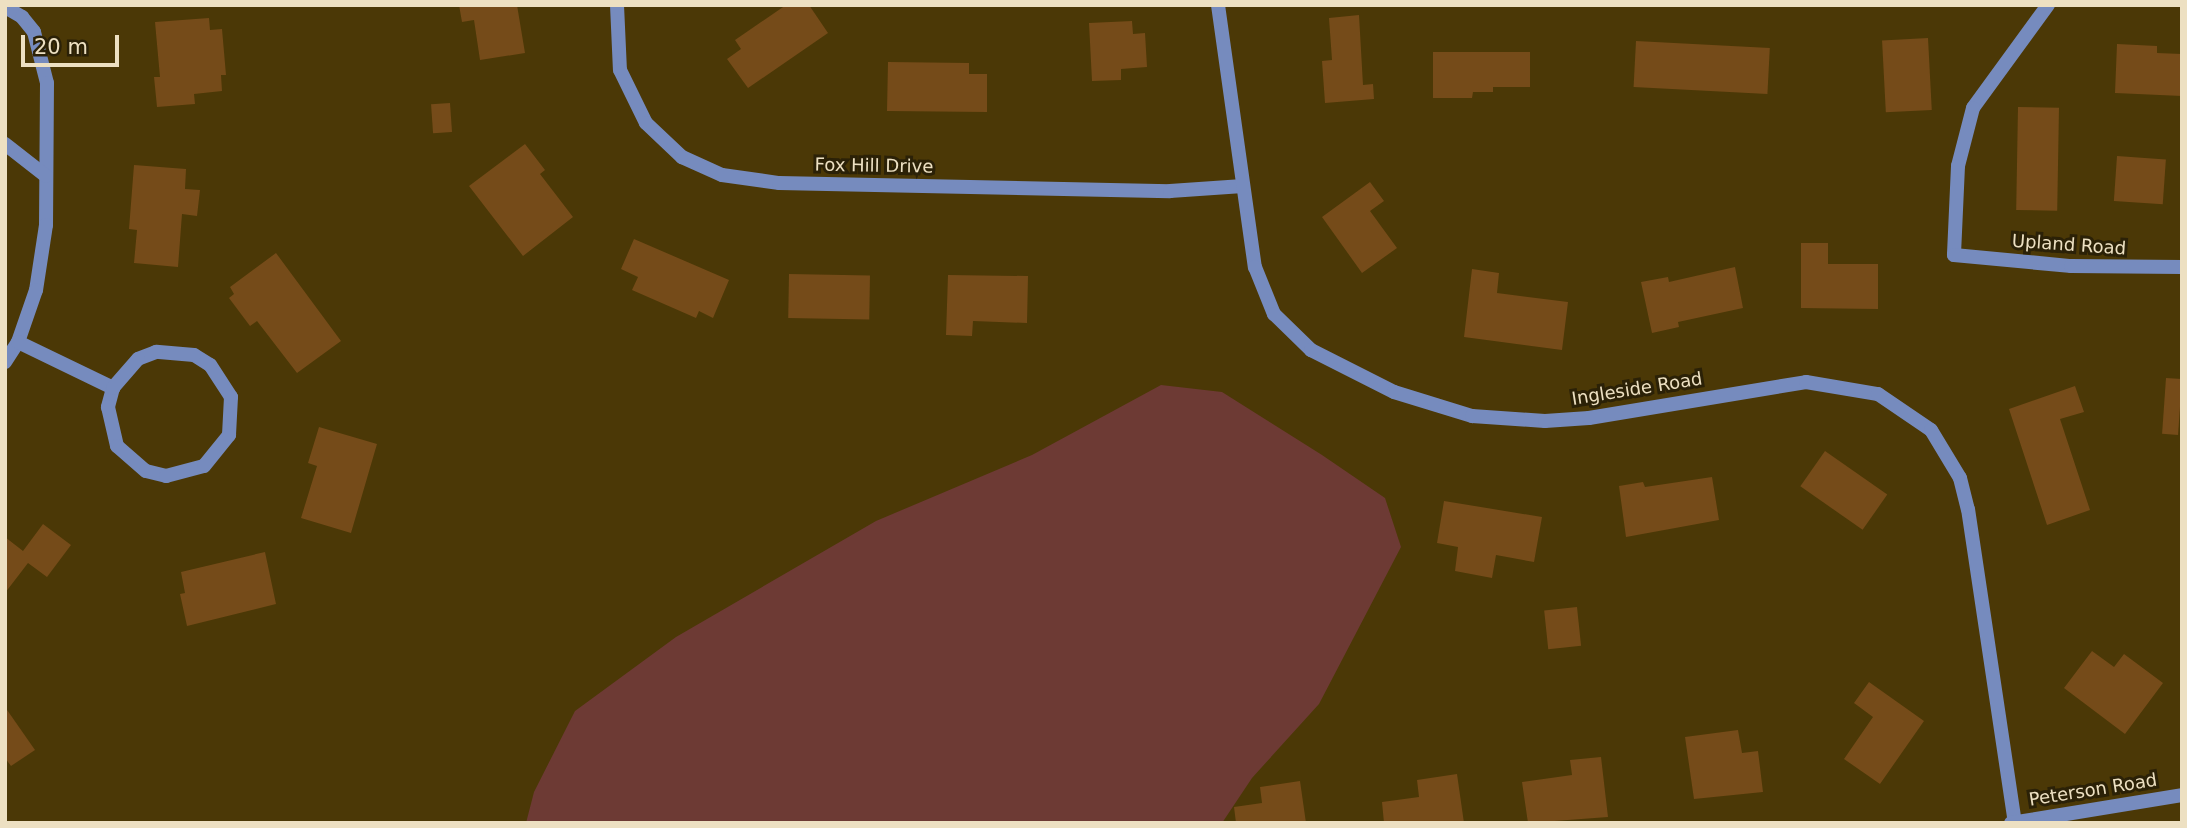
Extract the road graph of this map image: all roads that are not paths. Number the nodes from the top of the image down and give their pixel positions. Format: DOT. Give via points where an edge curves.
graph roads {
  1 [pos="617,5"];
  2 [pos="1218,5"];
  3 [pos="2048,5"];
  4 [pos="5,7"];
  5 [pos="5,144"];
  6 [pos="46,176"];
  7 [pos="1243,186"];
  8 [pos="2182,267"];
  9 [pos="18,342"];
  10 [pos="5,362"];
  11 [pos="113,388"];
  12 [pos="2182,795"];
  13 [pos="2013,822"];
  1 -- 7 [label="street, Fox Hill Drive" via="620,69 646,123 682,157 722,176 779,183 1170,191"];
  2 -- 7 [label="street, Ingleside Road"];
  3 -- 8 [label="street, Upland Road" via="1973,108 1958,166 1954,255 2071,266"];
  4 -- 6 [label="street" via="22,17 38,43 47,83"];
  5 -- 6 [label="street"];
  6 -- 9 [label="street" via="46,225 36,290"];
  7 -- 13 [label="street, Ingleside Road" via="1255,267 1273,314 1290,334 1341,367 1435,408 1509,421 1556,421 1806,382 1878,394 1916,417 1948,453 1968,509"];
  9 -- 10 [label="street"];
  9 -- 11 [label="street"];
  11 -- 11 [label="street" via="109,417 117,446 146,471 166,476 195,470 219,453 229,435 231,397 211,365 194,355 166,352 138,359"];
  12 -- 13 [label="street, Peterson Road"];
}
